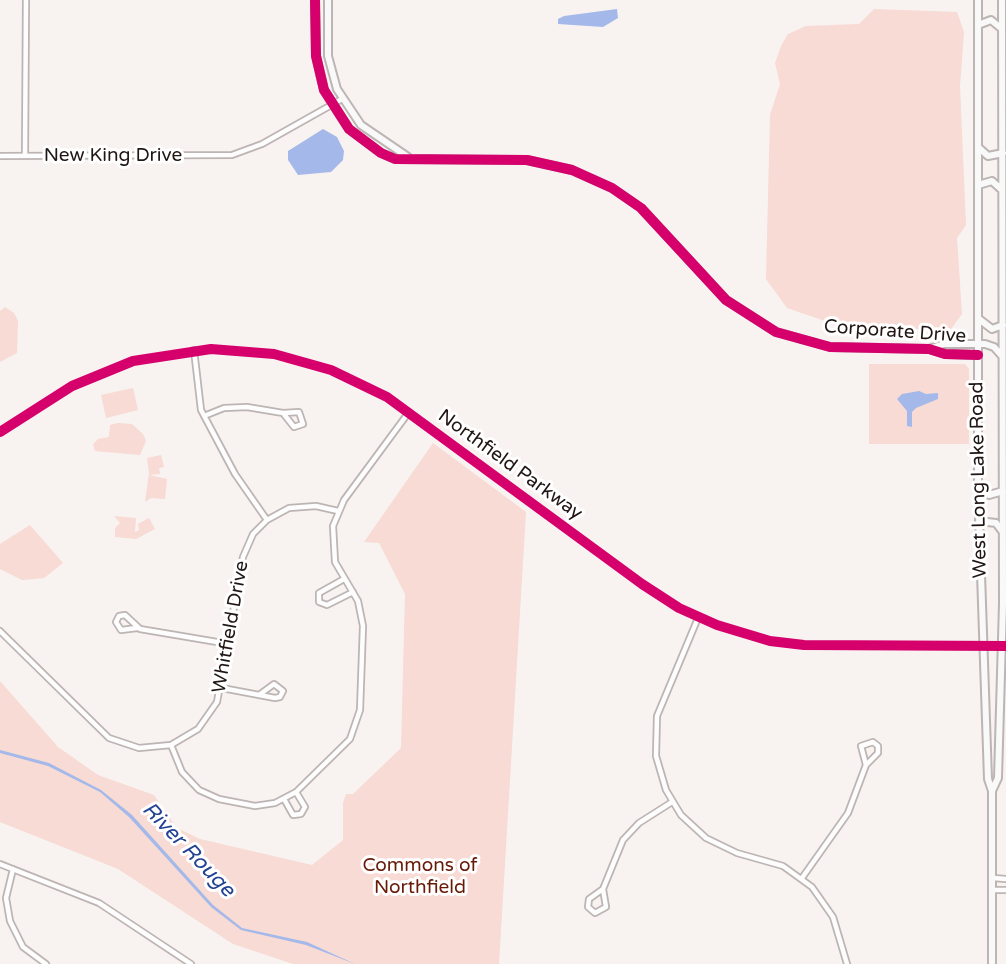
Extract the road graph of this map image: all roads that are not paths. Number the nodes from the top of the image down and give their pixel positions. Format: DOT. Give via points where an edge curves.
graph roads {
  1 [pos="26,0"];
  2 [pos="315,0"];
  3 [pos="328,0"];
  4 [pos="978,0"];
  5 [pos="1002,0"];
  6 [pos="978,24"];
  7 [pos="1002,29"];
  8 [pos="342,99"];
  9 [pos="332,105"];
  10 [pos="376,137"];
  11 [pos="369,146"];
  12 [pos="978,147"];
  13 [pos="1003,153"];
  14 [pos="0,156"];
  15 [pos="25,156"];
  16 [pos="408,157"];
  17 [pos="978,185"];
  18 [pos="1003,191"];
  19 [pos="978,317"];
  20 [pos="1004,325"];
  21 [pos="978,344"];
  22 [pos="929,349"];
  23 [pos="194,350"];
  24 [pos="978,355"];
  25 [pos="1003,357"];
  26 [pos="409,412"];
  27 [pos="283,413"];
  28 [pos="204,416"];
  29 [pos="0,432"];
  30 [pos="978,486"];
  31 [pos="1003,491"];
  32 [pos="338,511"];
  33 [pos="267,520"];
  34 [pos="979,521"];
  35 [pos="1003,532"];
  36 [pos="344,579"];
  37 [pos="353,592"];
  38 [pos="699,617"];
  39 [pos="137,628"];
  40 [pos="0,631"];
  41 [pos="229,644"];
  42 [pos="983,646"];
  43 [pos="1004,646"];
  44 [pos="222,688"];
  45 [pos="259,695"];
  46 [pos="986,728"];
  47 [pos="1000,731"];
  48 [pos="171,746"];
  49 [pos="866,765"];
  50 [pos="992,791"];
  51 [pos="296,792"];
  52 [pos="284,799"];
  53 [pos="672,802"];
  54 [pos="0,864"];
  55 [pos="13,869"];
  56 [pos="802,878"];
  57 [pos="993,878"];
  58 [pos="1006,879"];
  59 [pos="603,889"];
  60 [pos="993,890"];
  61 [pos="1006,890"];
  62 [pos="46,964"];
  63 [pos="191,964"];
  64 [pos="847,964"];
  65 [pos="992,964"];
  1 -- 15 [label="street, New King Drive"];
  2 -- 9 [label="main road, Corporate Drive" via="317,65"];
  3 -- 8 [label="main road" via="329,64"];
  4 -- 6 [label="main road, West Long Lake Road"];
  5 -- 7 [label="main road, West Long Lake Road"];
  6 -- 7 [label="main road" via="991,20"];
  6 -- 12 [label="main road, West Long Lake Road"];
  7 -- 13 [label="main road, West Long Lake Road"];
  8 -- 9 [label="street, New King Drive"];
  8 -- 10 [label="main road"];
  9 -- 11 [label="main road, Corporate Drive"];
  9 -- 15 [label="street, New King Drive" via="262,144 232,155"];
  10 -- 11 [label="main road"];
  10 -- 16 [label="main road"];
  11 -- 16 [label="main road, Corporate Drive" via="395,159"];
  12 -- 13 [label="main road" via="988,156"];
  12 -- 17 [label="main road, West Long Lake Road"];
  13 -- 18 [label="main road, West Long Lake Road"];
  14 -- 15 [label="street"];
  16 -- 22 [label="main road, Corporate Drive" via="527,160 572,170 612,188 641,208 726,300 767,328 830,347"];
  17 -- 18 [label="main road" via="992,181"];
  17 -- 19 [label="main road, West Long Lake Road"];
  18 -- 20 [label="main road, West Long Lake Road"];
  19 -- 20 [label="main road" via="988,328"];
  19 -- 21 [label="main road, West Long Lake Road"];
  20 -- 25 [label="main road, West Long Lake Road"];
  21 -- 22 [label="main road, Corporate Drive"];
  21 -- 24 [label="main road, West Long Lake Road"];
  21 -- 25 [label="main road" via="994,346"];
  22 -- 24 [label="main road, Corporate Drive"];
  23 -- 26 [label="street, Northfield Parkway" via="249,350 306,361 368,386"];
  23 -- 28 [label="street"];
  23 -- 29 [label="street, Northfield Parkway" via="133,361 91,377"];
  24 -- 30 [label="main road, West Long Lake Road"];
  25 -- 31 [label="main road, West Long Lake Road"];
  26 -- 32 [label="street"];
  26 -- 38 [label="street, Northfield Parkway" via="642,584"];
  27 -- 27 [label="street" via="292,426 303,424 299,412"];
  27 -- 28 [label="street" via="240,406"];
  28 -- 33 [label="street" via="235,474"];
  30 -- 31 [label="main road" via="989,495"];
  30 -- 34 [label="main road, West Long Lake Road"];
  31 -- 35 [label="main road, West Long Lake Road"];
  32 -- 33 [label="street" via="303,506"];
  32 -- 36 [label="street" via="332,549"];
  33 -- 41 [label="street, Whitfield Drive" via="253,534 243,557"];
  34 -- 35 [label="main road" via="996,523"];
  34 -- 42 [label="main road, West Long Lake Road"];
  35 -- 43 [label="main road, West Long Lake Road"];
  36 -- 37 [label="street"];
  36 -- 37 [label="street" via="319,593 320,604 331,604"];
  37 -- 51 [label="street" via="363,626 358,723 341,750"];
  38 -- 42 [label="street, Northfield Parkway" via="748,635 804,645"];
  38 -- 53 [label="street" via="664,694 656,724 657,766"];
  39 -- 39 [label="street" via="125,615 116,621 121,630"];
  39 -- 41 [label="street"];
  40 -- 48 [label="street" via="109,738 139,748"];
  41 -- 44 [label="street, Whitfield Drive"];
  42 -- 43 [label="street, Northfield Parkway"];
  42 -- 46 [label="main road, West Long Lake Road"];
  43 -- 47 [label="main road, West Long Lake Road"];
  44 -- 45 [label="street"];
  44 -- 48 [label="street, Whitfield Drive" via="203,724"];
  45 -- 45 [label="street" via="278,698 283,691 274,684"];
  46 -- 47 [label="main road" via="992,733"];
  46 -- 50 [label="main road, West Long Lake Road"];
  47 -- 50 [label="main road, West Long Lake Road" via="998,778"];
  48 -- 52 [label="street" via="186,778 210,796 248,806"];
  49 -- 49 [label="street" via="878,753 873,742 861,746"];
  49 -- 56 [label="street" via="844,822"];
  50 -- 57 [label="main road, West Long Lake Road"];
  51 -- 52 [label="street"];
  51 -- 52 [label="street" via="305,807 301,814 293,814"];
  53 -- 56 [label="street" via="694,829 719,846 774,862"];
  53 -- 59 [label="street" via="627,835"];
  54 -- 55 [label="street"];
  55 -- 62 [label="street" via="6,898 10,921 23,947"];
  55 -- 63 [label="street" via="99,903"];
  56 -- 64 [label="street" via="829,909"];
  57 -- 58 [label="street"];
  57 -- 60 [label="main road, West Long Lake Road"];
  59 -- 59 [label="street" via="588,902 595,913 606,907"];
  60 -- 61 [label="street"];
  60 -- 65 [label="main road, West Long Lake Road"];
}
